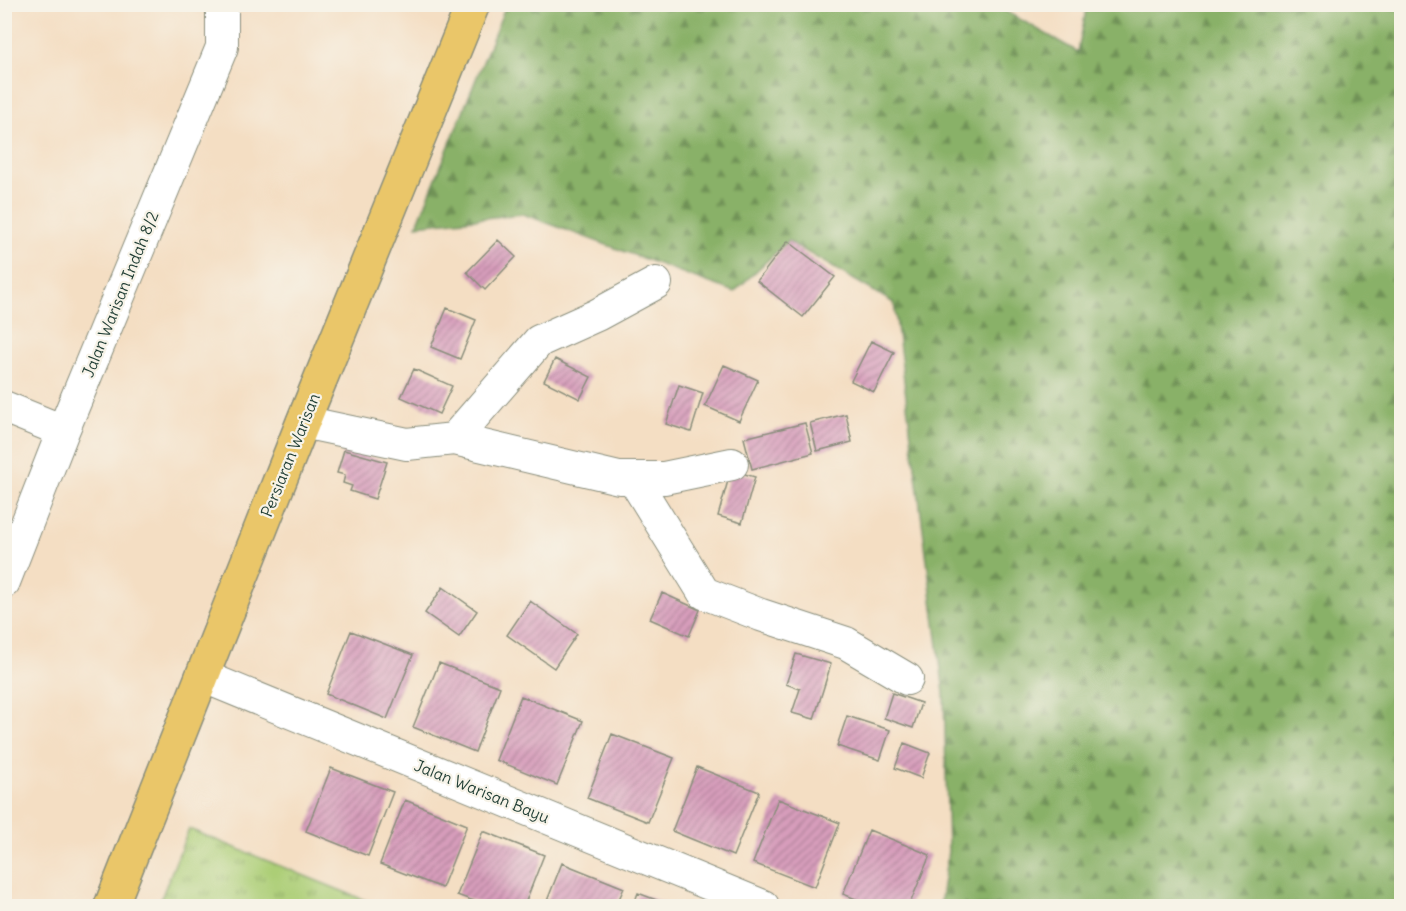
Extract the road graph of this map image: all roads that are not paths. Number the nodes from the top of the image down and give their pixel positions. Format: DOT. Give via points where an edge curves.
graph roads {
  1 [pos="222,4"];
  2 [pos="473,4"];
  3 [pos="656,283"];
  4 [pos="4,407"];
  5 [pos="303,422"];
  6 [pos="63,431"];
  7 [pos="453,439"];
  8 [pos="732,464"];
  9 [pos="633,478"];
  10 [pos="4,582"];
  11 [pos="202,676"];
  12 [pos="907,679"];
  13 [pos="111,906"];
  14 [pos="762,906"];
  1 -- 6 [label="street, Jalan Warisan Indah 8/2" via="222,47"];
  2 -- 5 [label="main road, Persiaran Warisan"];
  3 -- 7 [label="street" via="539,341"];
  4 -- 6 [label="street"];
  5 -- 7 [label="street" via="407,444"];
  5 -- 11 [label="main road, Persiaran Warisan"];
  6 -- 10 [label="street, Jalan Warisan Indah 8/2"];
  7 -- 9 [label="street"];
  8 -- 9 [label="street" via="664,478"];
  9 -- 12 [label="street" via="704,593 846,643"];
  11 -- 13 [label="main road, Persiaran Warisan"];
  11 -- 14 [label="street, Jalan Warisan Bayu"];
}
